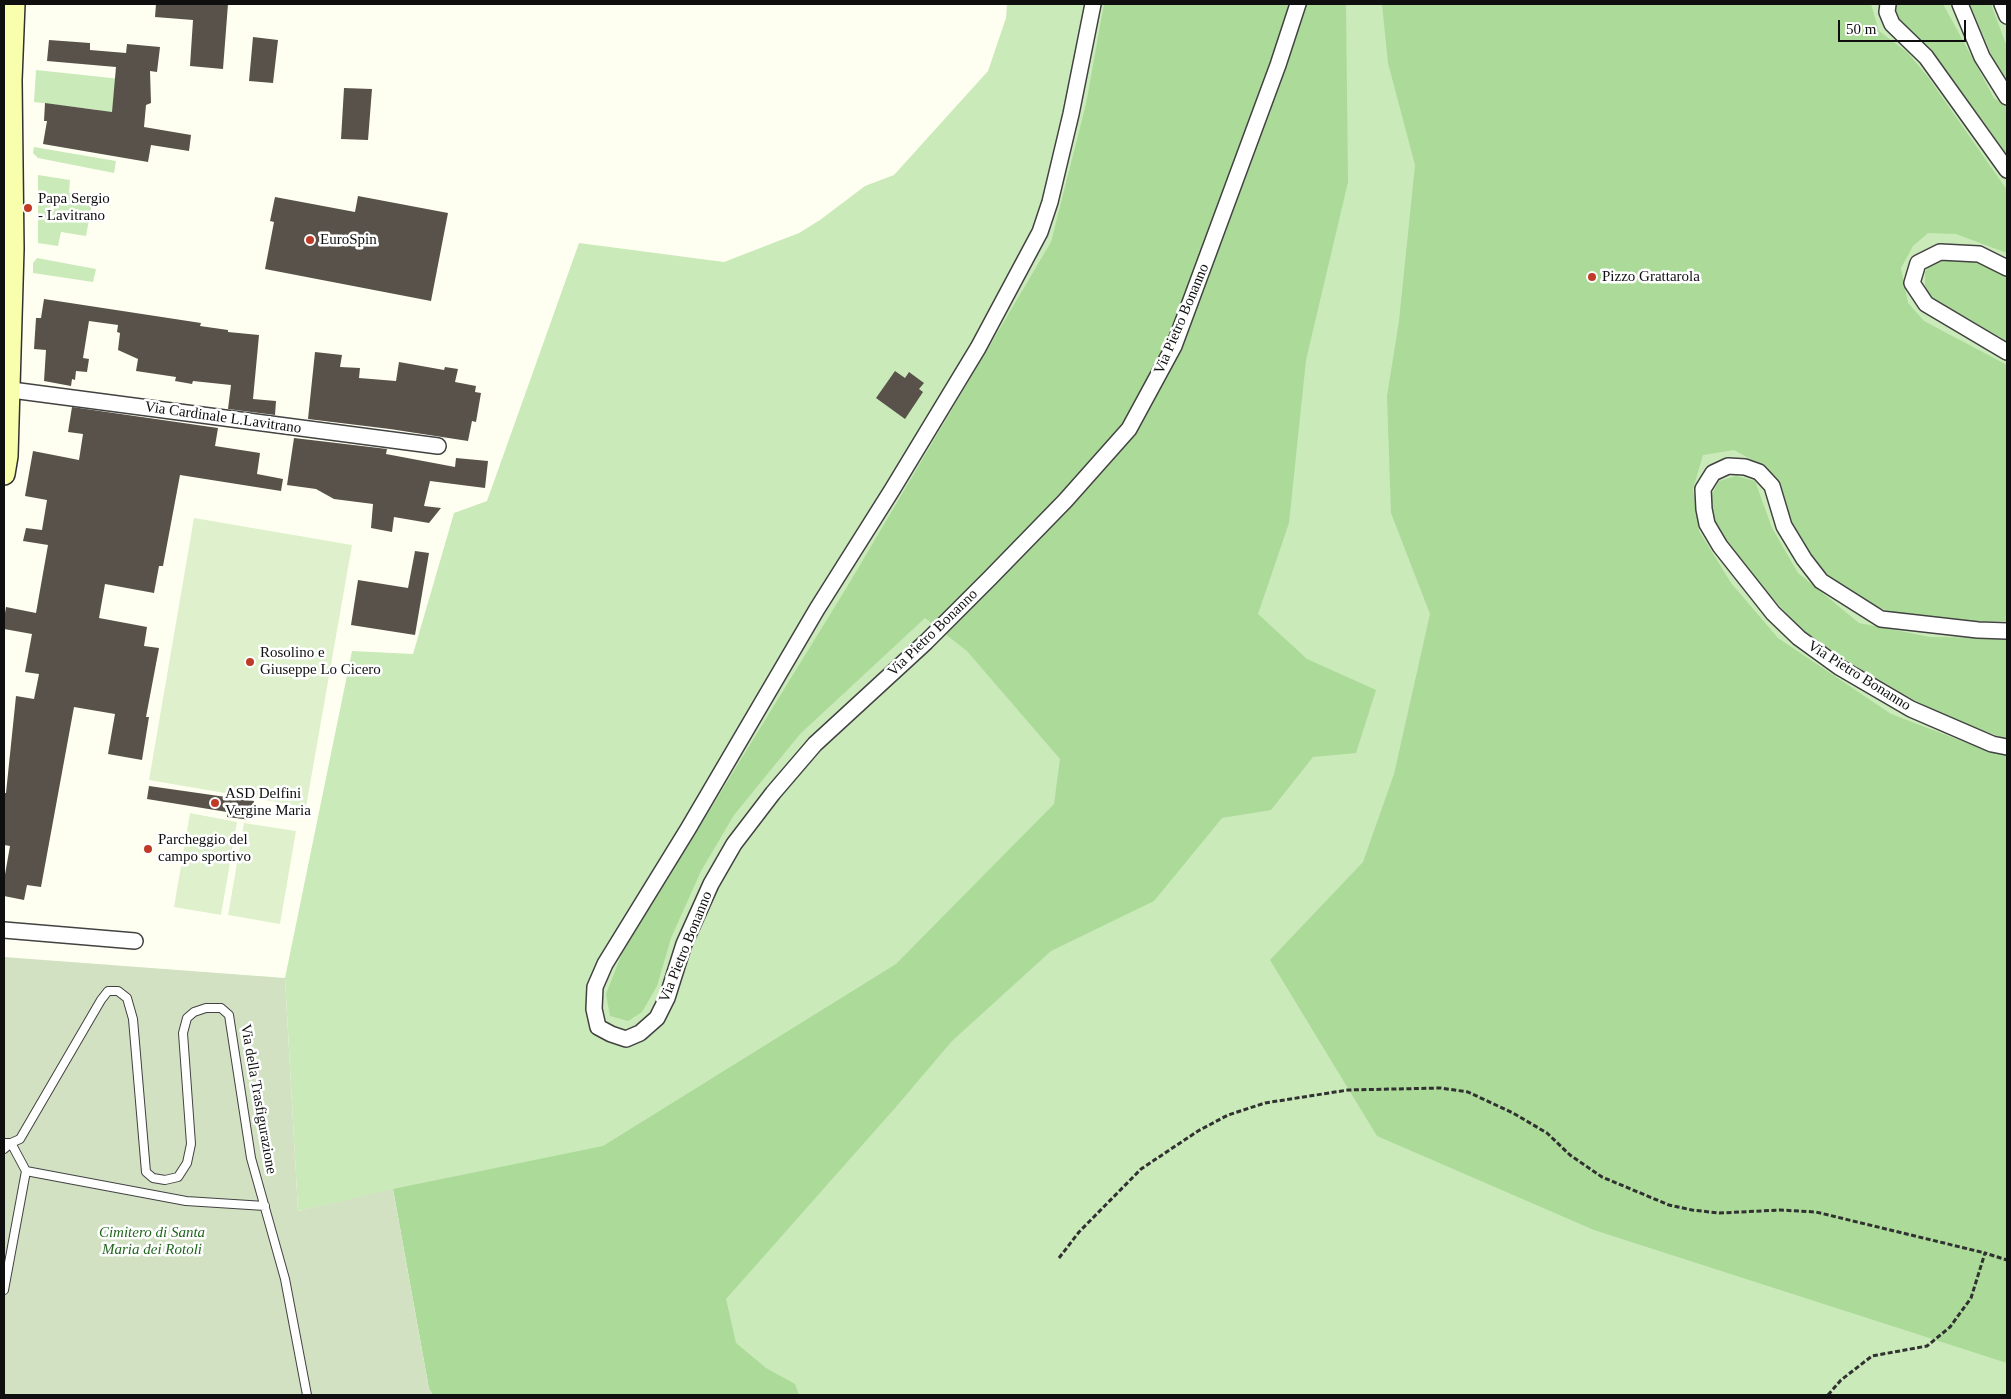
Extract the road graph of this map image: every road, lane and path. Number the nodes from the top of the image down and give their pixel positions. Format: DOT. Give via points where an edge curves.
graph roads {
  1 [pos="14,4"];
  2 [pos="1093,4"];
  3 [pos="1298,4"];
  4 [pos="1888,4"];
  5 [pos="1960,4"];
  6 [pos="2002,4"];
  7 [pos="2007,16"];
  8 [pos="2007,97"];
  9 [pos="2007,170"];
  10 [pos="2007,268"];
  11 [pos="2007,352"];
  12 [pos="6,389"];
  13 [pos="438,446"];
  14 [pos="4,474"];
  15 [pos="2007,632"];
  16 [pos="2007,747"];
  17 [pos="4,930"];
  18 [pos="136,941"];
  19 [pos="7,1143"];
  20 [pos="4,1149"];
  21 [pos="26,1172"];
  22 [pos="265,1206"];
  23 [pos="1985,1253"];
  24 [pos="1059,1258"];
  25 [pos="2007,1260"];
  26 [pos="4,1290"];
  27 [pos="307,1395"];
  28 [pos="1828,1395"];
  1 -- 12 [label="main road" via="11,80 13,249"];
  2 -- 3 [label="street, Via Pietro Bonanno" via="1071,114 1040,232 978,348 817,609 605,964 593,998 598,1027 611,1034 626,1039 640,1033 656,1018 667,998 684,944 711,884 734,844 773,793 815,744 990,578 1129,429 1174,346"];
  4 -- 9 [label="street" via="1887,12 1892,24 1926,58"];
  5 -- 8 [label="street" via="1982,57"];
  6 -- 7 [label="street"];
  10 -- 11 [label="street" via="1978,254 1940,252 1918,263 1912,283 1926,304"];
  12 -- 13 [label="street, Via Cardinale L.Lavitrano"];
  12 -- 14 [label="main road" via="7,456"];
  15 -- 16 [label="street, Via Pietro Bonanno" via="1881,618 1822,581 1804,560 1784,526 1772,486 1759,472 1728,466 1713,473 1703,489 1707,524 1720,546 1773,613 1799,638 1839,667 1911,709 1992,744"];
  17 -- 18 [label="street"];
  19 -- 20 [label="lane"];
  19 -- 21 [label="lane"];
  19 -- 22 [label="lane, Via della Trasfigurazione" via="20,1139 101,1000 108,991 118,991 127,998 132,1019 146,1172 153,1178 165,1180 178,1177 187,1164 191,1144 183,1032 187,1018 194,1012 221,1008 230,1015 251,1158"];
  21 -- 22 [label="lane" via="186,1201"];
  21 -- 26 [label="lane"];
  22 -- 27 [label="lane, Via della Trasfigurazione" via="286,1279"];
  23 -- 24 [label="path" via="1816,1212 1719,1213 1669,1205 1602,1177 1570,1155 1547,1133 1513,1113 1468,1092 1441,1088 1348,1090 1265,1103 1228,1114 1141,1169 1078,1232"];
  23 -- 25 [label="path"];
  23 -- 28 [label="path" via="1971,1298 1950,1327 1927,1346 1872,1356 1840,1380"];
}
